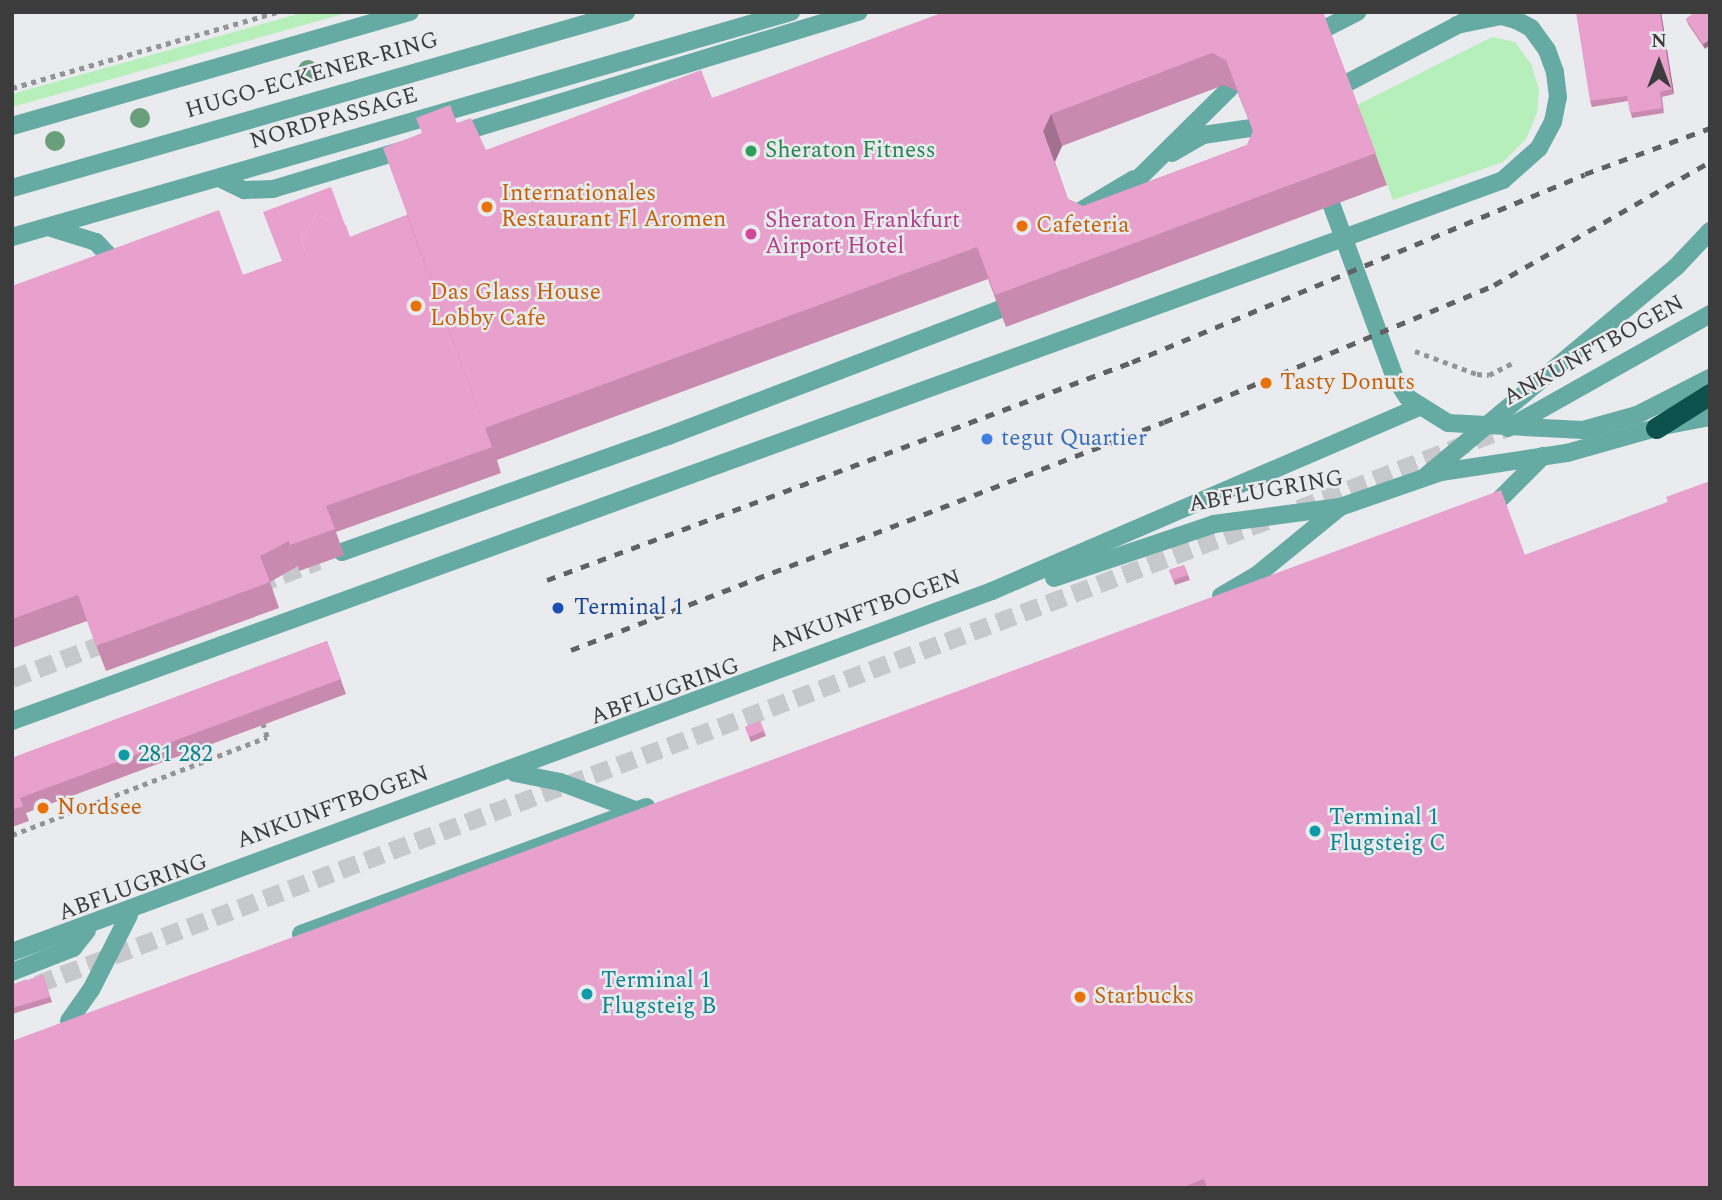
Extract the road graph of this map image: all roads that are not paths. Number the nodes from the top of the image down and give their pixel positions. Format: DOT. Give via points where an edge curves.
graph roads {
  1 [pos="410,12"];
  2 [pos="626,12"];
  3 [pos="791,12"];
  4 [pos="859,12"];
  5 [pos="1357,12"];
  6 [pos="1480,12"];
  7 [pos="1457,25"];
  8 [pos="1328,27"];
  9 [pos="1349,82"];
  10 [pos="1230,88"];
  11 [pos="12,127"];
  12 [pos="1251,128"];
  13 [pos="1142,175"];
  14 [pos="219,178"];
  15 [pos="12,188"];
  16 [pos="1332,206"];
  17 [pos="1074,215"];
  18 [pos="1111,217"];
  19 [pos="44,228"];
  20 [pos="1710,231"];
  21 [pos="12,237"];
  22 [pos="1345,238"];
  23 [pos="1710,246"];
  24 [pos="118,266"];
  25 [pos="1676,267"];
  26 [pos="1000,309"];
  27 [pos="1710,314"];
  28 [pos="1710,378"];
  29 [pos="1710,394"];
  30 [pos="1419,407"];
  31 [pos="1637,415"];
  32 [pos="1710,417"];
  33 [pos="1710,423"];
  34 [pos="1508,428"];
  35 [pos="1656,428"];
  36 [pos="1543,456"];
  37 [pos="1426,476"];
  38 [pos="1340,508"];
  39 [pos="1475,523"];
  40 [pos="342,552"];
  41 [pos="1202,604"];
  42 [pos="12,722"];
  43 [pos="515,774"];
  44 [pos="660,802"];
  45 [pos="635,810"];
  46 [pos="129,915"];
  47 [pos="87,931"];
  48 [pos="277,943"];
  49 [pos="12,951"];
  50 [pos="12,959"];
  51 [pos="12,972"];
  52 [pos="103,1008"];
  53 [pos="69,1021"];
  54 [pos="46,1030"];
  1 -- 11 [label="street, HUGO-ECKENER-RING"];
  2 -- 15 [label="street, HUGO-ECKENER-RING"];
  3 -- 14 [label="street, NORDPASSAGE"];
  4 -- 14 [label="street" via="273,189 244,190"];
  5 -- 8 [label="street"];
  6 -- 7 [label="street"];
  7 -- 9 [label="street"];
  7 -- 22 [label="street" via="1501,16 1531,28 1547,50 1555,72 1558,97 1553,122 1539,148 1503,180"];
  10 -- 13 [label="street"];
  12 -- 13 [label="street" via="1203,135"];
  13 -- 17 [label="street"];
  13 -- 18 [label="street"];
  14 -- 19 [label="street, NORDPASSAGE"];
  16 -- 22 [label="street"];
  19 -- 21 [label="street, NORDPASSAGE"];
  19 -- 24 [label="street" via="72,231 96,242"];
  20 -- 25 [label="street"];
  22 -- 30 [label="street" via="1395,378"];
  22 -- 42 [label="street"];
  23 -- 25 [label="street"];
  25 -- 37 [label="street, bridge"];
  26 -- 40 [label="street" via="681,431"];
  27 -- 34 [label="street, ANKUNFTBOGEN"];
  28 -- 31 [label="street"];
  29 -- 35 [label="highway, bridge"];
  30 -- 34 [label="street, ANKUNFTBOGEN" via="1448,423"];
  30 -- 49 [label="street, ANKUNFTBOGEN" via="1018,581"];
  31 -- 33 [label="street"];
  31 -- 34 [label="street" via="1583,430"];
  32 -- 35 [label="street, ABFLUGRING, bridge"];
  35 -- 36 [label="street, ABFLUGRING" via="1596,447"];
  36 -- 37 [label="street, ABFLUGRING"];
  36 -- 39 [label="street"];
  37 -- 38 [label="street, ABFLUGRING"];
  38 -- 41 [label="street" via="1247,583"];
  38 -- 43 [label="street, ABFLUGRING, bridge" via="1193,528"];
  43 -- 45 [label="street, bridge" via="560,782"];
  43 -- 46 [label="street, ABFLUGRING"];
  44 -- 45 [label="street"];
  45 -- 48 [label="street"];
  46 -- 47 [label="street, ABFLUGRING"];
  46 -- 53 [label="street, bridge" via="91,990"];
  47 -- 50 [label="street, ABFLUGRING"];
  47 -- 51 [label="street" via="73,948"];
  52 -- 53 [label="street"];
  53 -- 54 [label="street"];
}
